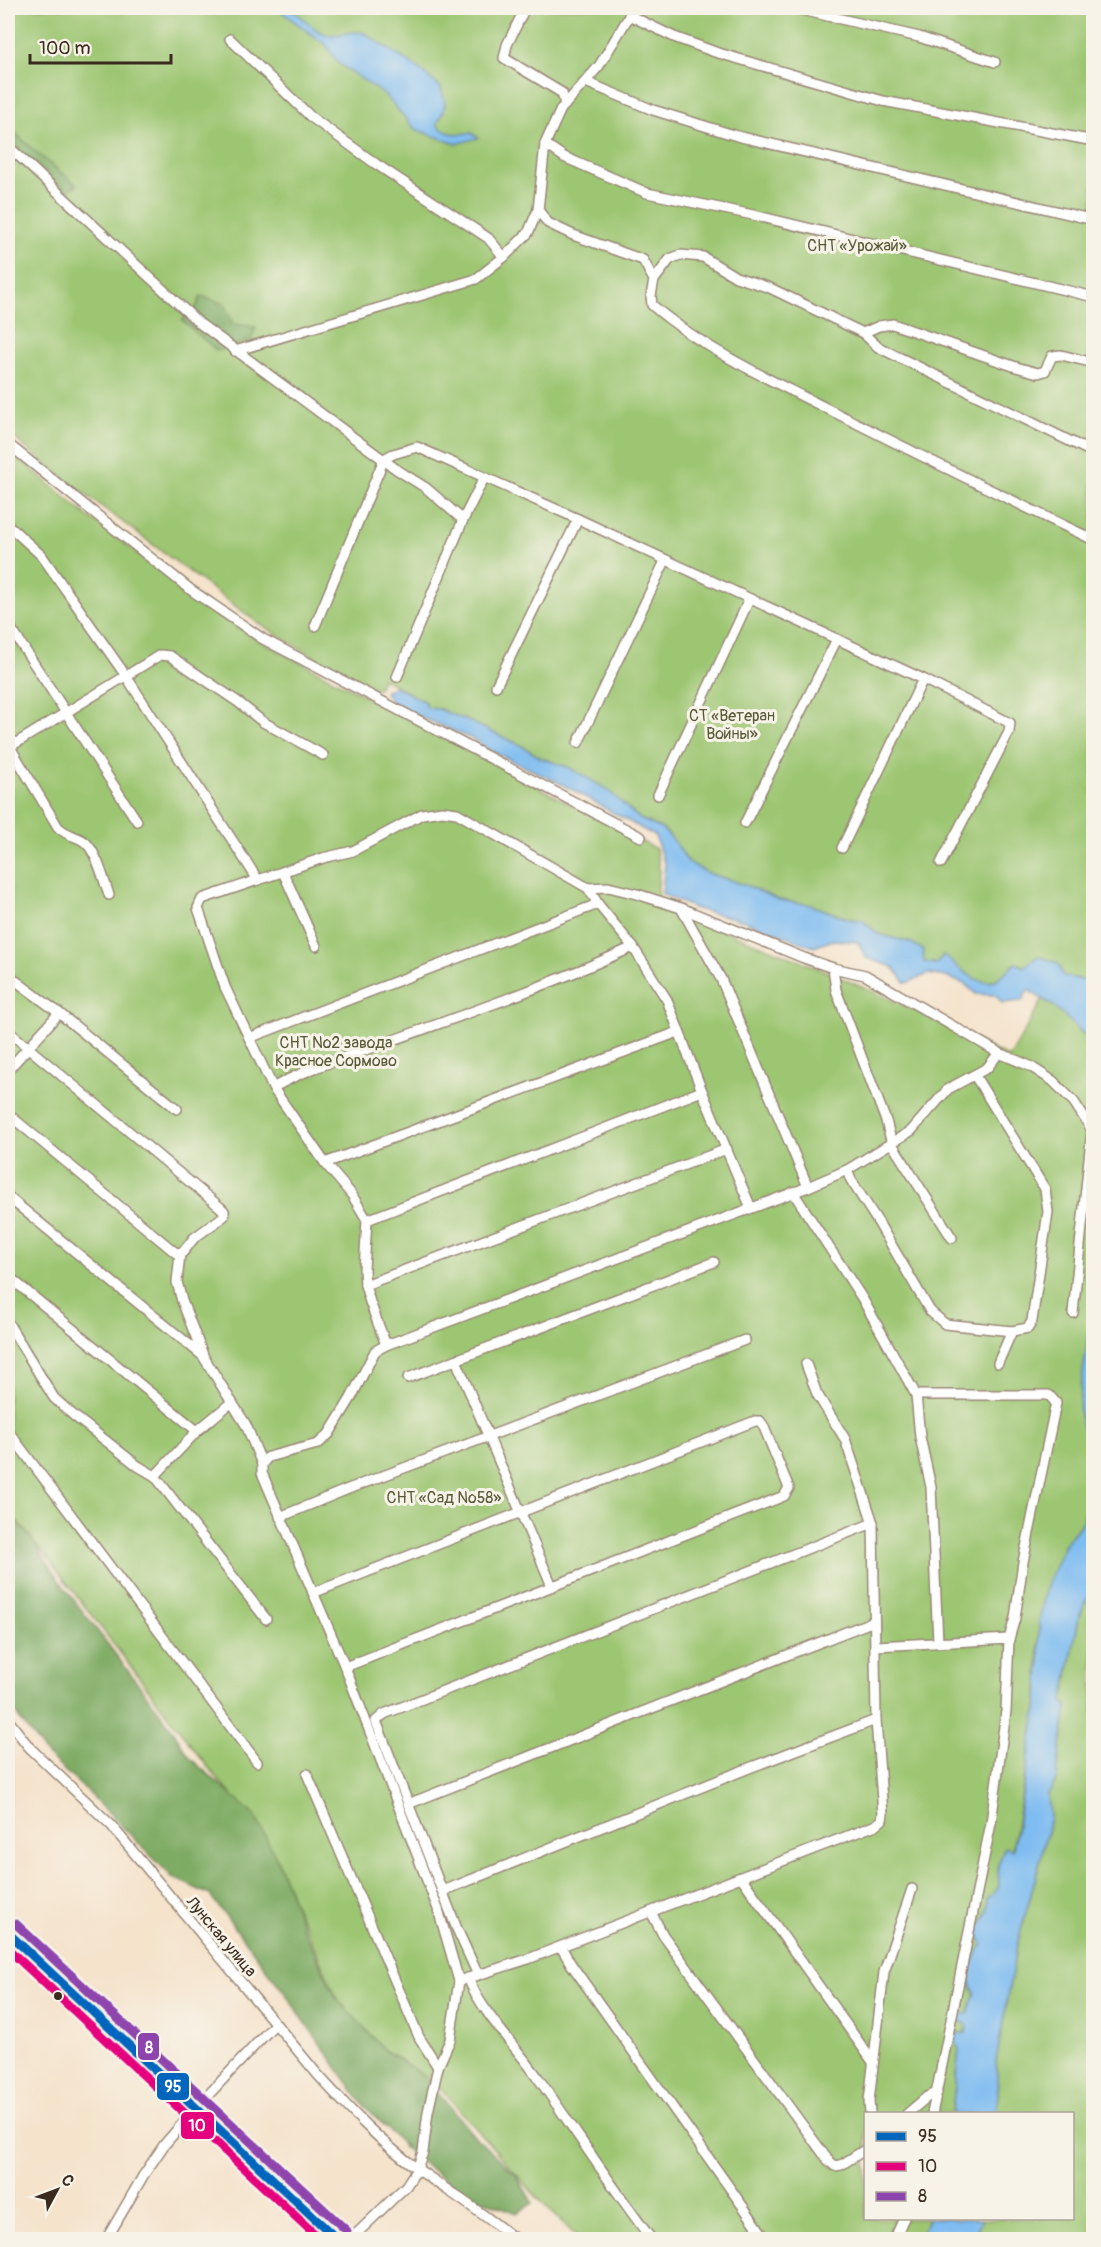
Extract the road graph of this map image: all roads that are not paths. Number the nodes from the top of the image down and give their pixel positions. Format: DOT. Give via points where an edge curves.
graph roads {
  1 [pos="525,8"];
  2 [pos="793,8"];
  3 [pos="631,11"];
  4 [pos="230,39"];
  5 [pos="995,62"];
  6 [pos="586,82"];
  7 [pos="565,105"];
  8 [pos="1094,141"];
  9 [pos="545,144"];
  10 [pos="8,146"];
  11 [pos="538,210"];
  12 [pos="1094,220"];
  13 [pos="504,257"];
  14 [pos="654,280"];
  15 [pos="1094,297"];
  16 [pos="863,333"];
  17 [pos="235,351"];
  18 [pos="1094,363"];
  19 [pos="8,444"];
  20 [pos="1094,453"];
  21 [pos="384,459"];
  22 [pos="484,478"];
  23 [pos="578,519"];
  24 [pos="463,520"];
  25 [pos="8,525"];
  26 [pos="1094,540"];
  27 [pos="665,561"];
  28 [pos="749,600"];
  29 [pos="8,624"];
  30 [pos="315,626"];
  31 [pos="837,639"];
  32 [pos="126,676"];
  33 [pos="397,677"];
  34 [pos="923,679"];
  35 [pos="496,686"];
  36 [pos="67,713"];
  37 [pos="578,743"];
  38 [pos="9,747"];
  39 [pos="323,755"];
  40 [pos="658,795"];
  41 [pos="137,821"];
  42 [pos="745,823"];
  43 [pos="641,837"];
  44 [pos="842,848"];
  45 [pos="941,863"];
  46 [pos="283,872"];
  47 [pos="258,880"];
  48 [pos="588,888"];
  49 [pos="109,895"];
  50 [pos="598,904"];
  51 [pos="681,908"];
  52 [pos="316,946"];
  53 [pos="633,947"];
  54 [pos="833,968"];
  55 [pos="8,975"];
  56 [pos="59,1012"];
  57 [pos="8,1031"];
  58 [pos="678,1032"];
  59 [pos="249,1038"];
  60 [pos="27,1047"];
  61 [pos="999,1053"];
  62 [pos="8,1070"];
  63 [pos="975,1076"];
  64 [pos="273,1088"];
  65 [pos="702,1092"];
  66 [pos="177,1109"];
  67 [pos="8,1114"];
  68 [pos="892,1144"];
  69 [pos="727,1149"];
  70 [pos="325,1163"];
  71 [pos="847,1170"];
  72 [pos="808,1187"];
  73 [pos="793,1192"];
  74 [pos="8,1197"];
  75 [pos="751,1208"];
  76 [pos="367,1220"];
  77 [pos="952,1238"];
  78 [pos="180,1254"];
  79 [pos="714,1262"];
  80 [pos="9,1282"];
  81 [pos="365,1285"];
  82 [pos="1073,1313"];
  83 [pos="8,1323"];
  84 [pos="1012,1330"];
  85 [pos="745,1340"];
  86 [pos="387,1345"];
  87 [pos="203,1356"];
  88 [pos="456,1360"];
  89 [pos="998,1363"];
  90 [pos="806,1364"];
  91 [pos="408,1378"];
  92 [pos="916,1395"];
  93 [pos="232,1402"];
  94 [pos="8,1431"];
  95 [pos="197,1431"];
  96 [pos="488,1436"];
  97 [pos="262,1464"];
  98 [pos="154,1476"];
  99 [pos="521,1513"];
  100 [pos="280,1517"];
  101 [pos="873,1523"];
  102 [pos="552,1586"];
  103 [pos="313,1593"];
  104 [pos="266,1619"];
  105 [pos="874,1621"];
  106 [pos="1009,1640"];
  107 [pos="938,1642"];
  108 [pos="876,1646"];
  109 [pos="345,1667"];
  110 [pos="8,1720"];
  111 [pos="876,1720"];
  112 [pos="257,1762"];
  113 [pos="307,1774"];
  114 [pos="408,1804"];
  115 [pos="741,1878"];
  116 [pos="912,1889"];
  117 [pos="442,1891"];
  118 [pos="651,1912"];
  119 [pos="8,1933"];
  120 [pos="561,1947"];
  121 [pos="478,1975"];
  122 [pos="464,1980"];
  123 [pos="275,2024"];
  124 [pos="873,2062"];
  125 [pos="438,2067"];
  126 [pos="937,2093"];
  127 [pos="196,2108"];
  128 [pos="870,2112"];
  129 [pos="909,2112"];
  130 [pos="932,2112"];
  131 [pos="864,2151"];
  132 [pos="417,2169"];
  133 [pos="903,2220"];
  134 [pos="761,2232"];
  135 [pos="106,2240"];
  136 [pos="339,2240"];
  137 [pos="350,2240"];
  138 [pos="516,2240"];
  139 [pos="652,2240"];
  140 [pos="894,2240"];
  1 -- 7 [label="street" via="504,58 562,93"];
  2 -- 5 [label="street" via="920,37"];
  3 -- 6 [label="street"];
  3 -- 8 [label="street" via="674,37 715,52 883,101"];
  4 -- 13 [label="street" via="311,117 488,237"];
  6 -- 7 [label="street"];
  6 -- 12 [label="street" via="652,110 738,136"];
  7 -- 9 [label="street"];
  9 -- 11 [label="street"];
  9 -- 15 [label="street" via="564,157 647,193"];
  10 -- 17 [label="street" via="199,323"];
  11 -- 13 [label="street" via="528,233"];
  11 -- 14 [label="street" via="548,223 573,235 643,260"];
  13 -- 17 [label="street" via="476,279"];
  14 -- 16 [label="street" via="670,259 680,255 703,257 736,277 770,288"];
  14 -- 26 [label="street" via="652,305 716,349 770,380"];
  16 -- 18 [label="street" via="893,324 1038,373 1045,370 1052,356"];
  16 -- 20 [label="street" via="878,347"];
  17 -- 21 [label="street"];
  19 -- 43 [label="street" via="191,590 263,639"];
  21 -- 22 [label="street" via="417,447"];
  21 -- 24 [label="street"];
  21 -- 30 [label="street"];
  22 -- 23 [label="street"];
  22 -- 24 [label="street"];
  23 -- 27 [label="street"];
  23 -- 35 [label="street"];
  24 -- 33 [label="street"];
  25 -- 32 [label="street" via="42,556"];
  27 -- 28 [label="street"];
  27 -- 37 [label="street"];
  28 -- 31 [label="street"];
  28 -- 40 [label="street"];
  29 -- 36 [label="street"];
  31 -- 34 [label="street"];
  31 -- 42 [label="street"];
  32 -- 36 [label="street"];
  32 -- 39 [label="street" via="160,655 170,656 263,722"];
  32 -- 47 [label="street"];
  34 -- 44 [label="street"];
  34 -- 45 [label="street" via="1010,723 1009,732"];
  36 -- 38 [label="street"];
  36 -- 41 [label="street"];
  38 -- 49 [label="street" via="58,827 86,842"];
  46 -- 47 [label="street"];
  46 -- 48 [label="street" via="353,851 422,814 442,811 458,813"];
  46 -- 52 [label="street"];
  47 -- 59 [label="street" via="202,899 198,908 225,987"];
  48 -- 50 [label="street"];
  48 -- 51 [label="street" via="608,887"];
  50 -- 53 [label="street"];
  50 -- 59 [label="street"];
  51 -- 54 [label="street"];
  51 -- 72 [label="street" via="721,979"];
  53 -- 58 [label="street" via="667,1000"];
  53 -- 64 [label="street" via="574,975"];
  54 -- 61 [label="street" via="865,975"];
  54 -- 68 [label="street" via="836,990"];
  55 -- 56 [label="street"];
  56 -- 60 [label="street"];
  56 -- 66 [label="street"];
  57 -- 60 [label="street"];
  58 -- 65 [label="street"];
  58 -- 70 [label="street"];
  59 -- 64 [label="street"];
  60 -- 62 [label="street"];
  60 -- 78 [label="street" via="224,1211 222,1219"];
  61 -- 63 [label="street"];
  61 -- 82 [label="street" via="1053,1081 1074,1102 1092,1130"];
  63 -- 68 [label="street" via="948,1089 910,1131"];
  63 -- 84 [label="street" via="1045,1189 1048,1212 1032,1321 1028,1328"];
  64 -- 70 [label="street"];
  65 -- 69 [label="street"];
  65 -- 76 [label="street"];
  67 -- 78 [label="street"];
  68 -- 71 [label="street"];
  68 -- 77 [label="street"];
  69 -- 75 [label="street"];
  69 -- 81 [label="street"];
  70 -- 76 [label="street"];
  71 -- 72 [label="street"];
  71 -- 84 [label="street" via="930,1311 945,1323"];
  72 -- 73 [label="street"];
  73 -- 75 [label="street"];
  73 -- 92 [label="street" via="862,1298"];
  74 -- 87 [label="street"];
  75 -- 86 [label="street"];
  76 -- 81 [label="street"];
  78 -- 87 [label="street" via="177,1282"];
  79 -- 88 [label="street"];
  80 -- 95 [label="street"];
  81 -- 86 [label="street"];
  83 -- 98 [label="street" via="54,1398"];
  84 -- 89 [label="street"];
  85 -- 96 [label="street"];
  86 -- 97 [label="street" via="375,1351 329,1434 318,1444 268,1457"];
  87 -- 93 [label="street"];
  88 -- 91 [label="street"];
  88 -- 96 [label="street"];
  90 -- 101 [label="street" via="817,1394 845,1439"];
  92 -- 106 [label="street" via="1049,1395 1056,1403"];
  92 -- 107 [label="street" via="931,1488"];
  93 -- 95 [label="street"];
  93 -- 97 [label="street"];
  94 -- 112 [label="street"];
  95 -- 98 [label="street"];
  96 -- 99 [label="street"];
  96 -- 100 [label="street"];
  97 -- 100 [label="street"];
  98 -- 104 [label="street"];
  99 -- 102 [label="street"];
  99 -- 102 [label="street" via="755,1421 764,1425 789,1488 784,1496"];
  99 -- 103 [label="street"];
  100 -- 103 [label="street"];
  101 -- 105 [label="street"];
  101 -- 114 [label="street" via="384,1714 376,1725"];
  102 -- 109 [label="street"];
  103 -- 109 [label="street"];
  105 -- 108 [label="street"];
  105 -- 114 [label="street"];
  106 -- 107 [label="street"];
  106 -- 126 [label="street" via="1006,1711 990,1823"];
  107 -- 108 [label="street"];
  108 -- 111 [label="street"];
  109 -- 122 [label="street"];
  110 -- 123 [label="street, Лунская улица" via="29,1747 111,1826"];
  111 -- 115 [label="street" via="882,1820"];
  111 -- 117 [label="street"];
  113 -- 125 [label="street" via="419,2037"];
  114 -- 117 [label="street"];
  115 -- 118 [label="street"];
  115 -- 124 [label="street"];
  116 -- 124 [label="street" via="884,1972"];
  117 -- 121 [label="street"];
  118 -- 120 [label="street"];
  118 -- 131 [label="street" via="663,1935 828,2160 835,2166 841,2165"];
  119 -- 127 [label="main road"];
  120 -- 121 [label="street"];
  120 -- 134 [label="street"];
  121 -- 122 [label="street"];
  122 -- 125 [label="street" via="450,2040"];
  122 -- 139 [label="street"];
  123 -- 127 [label="street"];
  123 -- 132 [label="street, Лунская улица" via="354,2114"];
  124 -- 128 [label="street"];
  125 -- 132 [label="street"];
  126 -- 129 [label="street"];
  126 -- 130 [label="street"];
  127 -- 135 [label="street" via="159,2153"];
  127 -- 136 [label="main road"];
  132 -- 137 [label="street" via="406,2186"];
  132 -- 138 [label="street, Лунская улица" via="485,2214"];
  133 -- 140 [label="street"];
}
